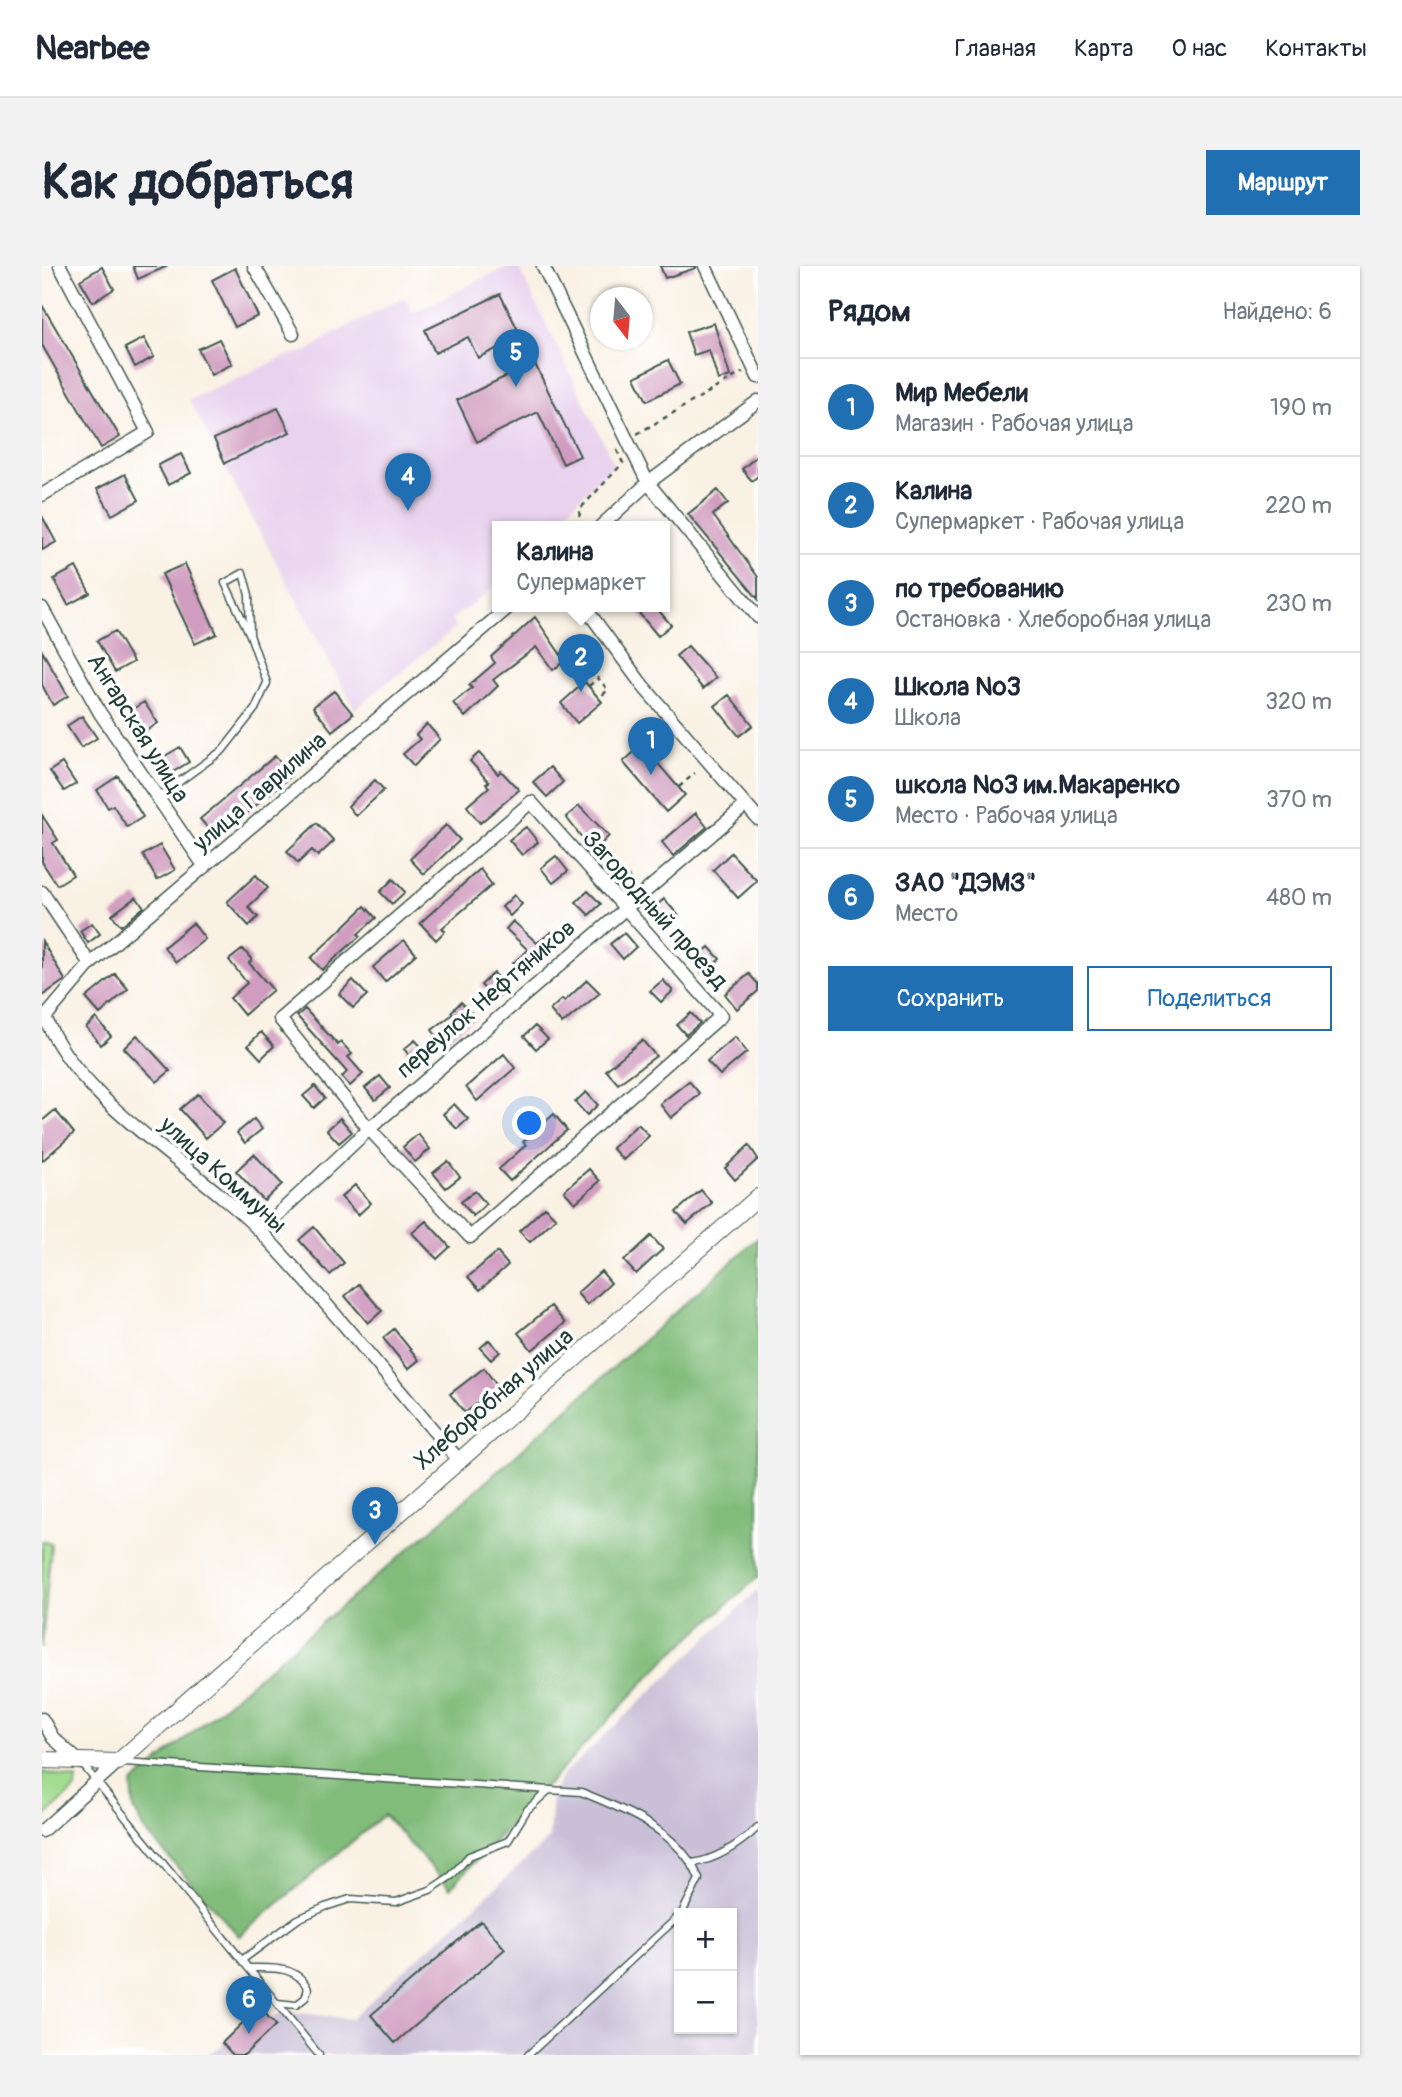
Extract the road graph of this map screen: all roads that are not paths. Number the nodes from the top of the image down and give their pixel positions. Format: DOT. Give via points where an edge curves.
graph roads {
  1 [pos="254,266"];
  2 [pos="543,266"];
  3 [pos="705,266"];
  4 [pos="65,267"];
  5 [pos="293,334"];
  6 [pos="755,372"];
  7 [pos="758,401"];
  8 [pos="648,483"];
  9 [pos="42,495"];
  10 [pos="606,521"];
  11 [pos="42,608"];
  12 [pos="503,612"];
  13 [pos="588,612"];
  14 [pos="758,617"];
  15 [pos="46,627"];
  16 [pos="250,635"];
  17 [pos="158,797"];
  18 [pos="746,805"];
  19 [pos="758,819"];
  20 [pos="205,867"];
  21 [pos="42,892"];
  22 [pos="624,908"];
  23 [pos="90,964"];
  24 [pos="43,1019"];
  25 [pos="369,1129"];
  26 [pos="758,1197"];
  27 [pos="260,1231"];
  28 [pos="459,1460"];
  29 [pos="42,1719"];
  30 [pos="42,1760"];
  31 [pos="118,1762"];
  32 [pos="82,1763"];
  33 [pos="97,1782"];
  34 [pos="549,1790"];
  35 [pos="758,1827"];
  36 [pos="42,1831"];
  37 [pos="693,1863"];
  38 [pos="683,1908"];
  39 [pos="674,1920"];
  40 [pos="242,1960"];
  41 [pos="249,1968"];
  42 [pos="275,2002"];
  43 [pos="319,2055"];
  44 [pos="528,2055"];
  1 -- 5 [label="street"];
  2 -- 8 [label="street" via="620,444"];
  3 -- 6 [label="street"];
  4 -- 9 [label="street" via="148,432"];
  7 -- 8 [label="street"];
  8 -- 10 [label="street"];
  8 -- 14 [label="street"];
  11 -- 15 [label="street, Ангарская улица"];
  12 -- 20 [label="street, улица Гаврилина"];
  13 -- 18 [label="street" via="643,686"];
  15 -- 17 [label="street, Ангарская улица"];
  16 -- 16 [label="lane" via="225,583 243,573 249,595"];
  16 -- 17 [label="lane" via="267,683 255,709 223,750"];
  17 -- 20 [label="street, Ангарская улица"];
  18 -- 19 [label="street"];
  18 -- 22 [label="street, переулок Нефтяников"];
  20 -- 23 [label="street, улица Гаврилина"];
  21 -- 23 [label="street"];
  22 -- 25 [label="street, переулок Нефтяников"];
  22 -- 25 [label="street, Загородный проезд" via="531,802 280,1018"];
  22 -- 25 [label="street, Загородный проезд" via="721,1016 470,1237"];
  23 -- 24 [label="street, улица Гаврилина"];
  24 -- 27 [label="street, улица Коммуны" via="106,1102"];
  25 -- 27 [label="street, переулок Нефтяников"];
  26 -- 28 [label="main road, Хлеборобная улица"];
  27 -- 28 [label="street, улица Коммуны"];
  28 -- 31 [label="main road, Хлеборобная улица"];
  29 -- 32 [label="street" via="53,1738"];
  30 -- 32 [label="main road"];
  31 -- 32 [label="main road"];
  31 -- 33 [label="street, Хлеборобная улица"];
  31 -- 34 [label="lane"];
  32 -- 33 [label="lane"];
  33 -- 36 [label="street, Хлеборобная улица"];
  33 -- 40 [label="lane"];
  34 -- 37 [label="lane" via="581,1792 616,1806 651,1826"];
  34 -- 40 [label="lane" via="527,1810 508,1841 469,1856 430,1890 396,1902 350,1899 325,1907 298,1919"];
  35 -- 37 [label="lane" via="709,1861"];
  37 -- 38 [label="lane" via="699,1879"];
  39 -- 44 [label="lane"];
  40 -- 41 [label="lane"];
  41 -- 42 [label="lane"];
  41 -- 42 [label="lane" via="279,1968 305,1983 305,1998 296,2005"];
  42 -- 43 [label="lane"];
}
